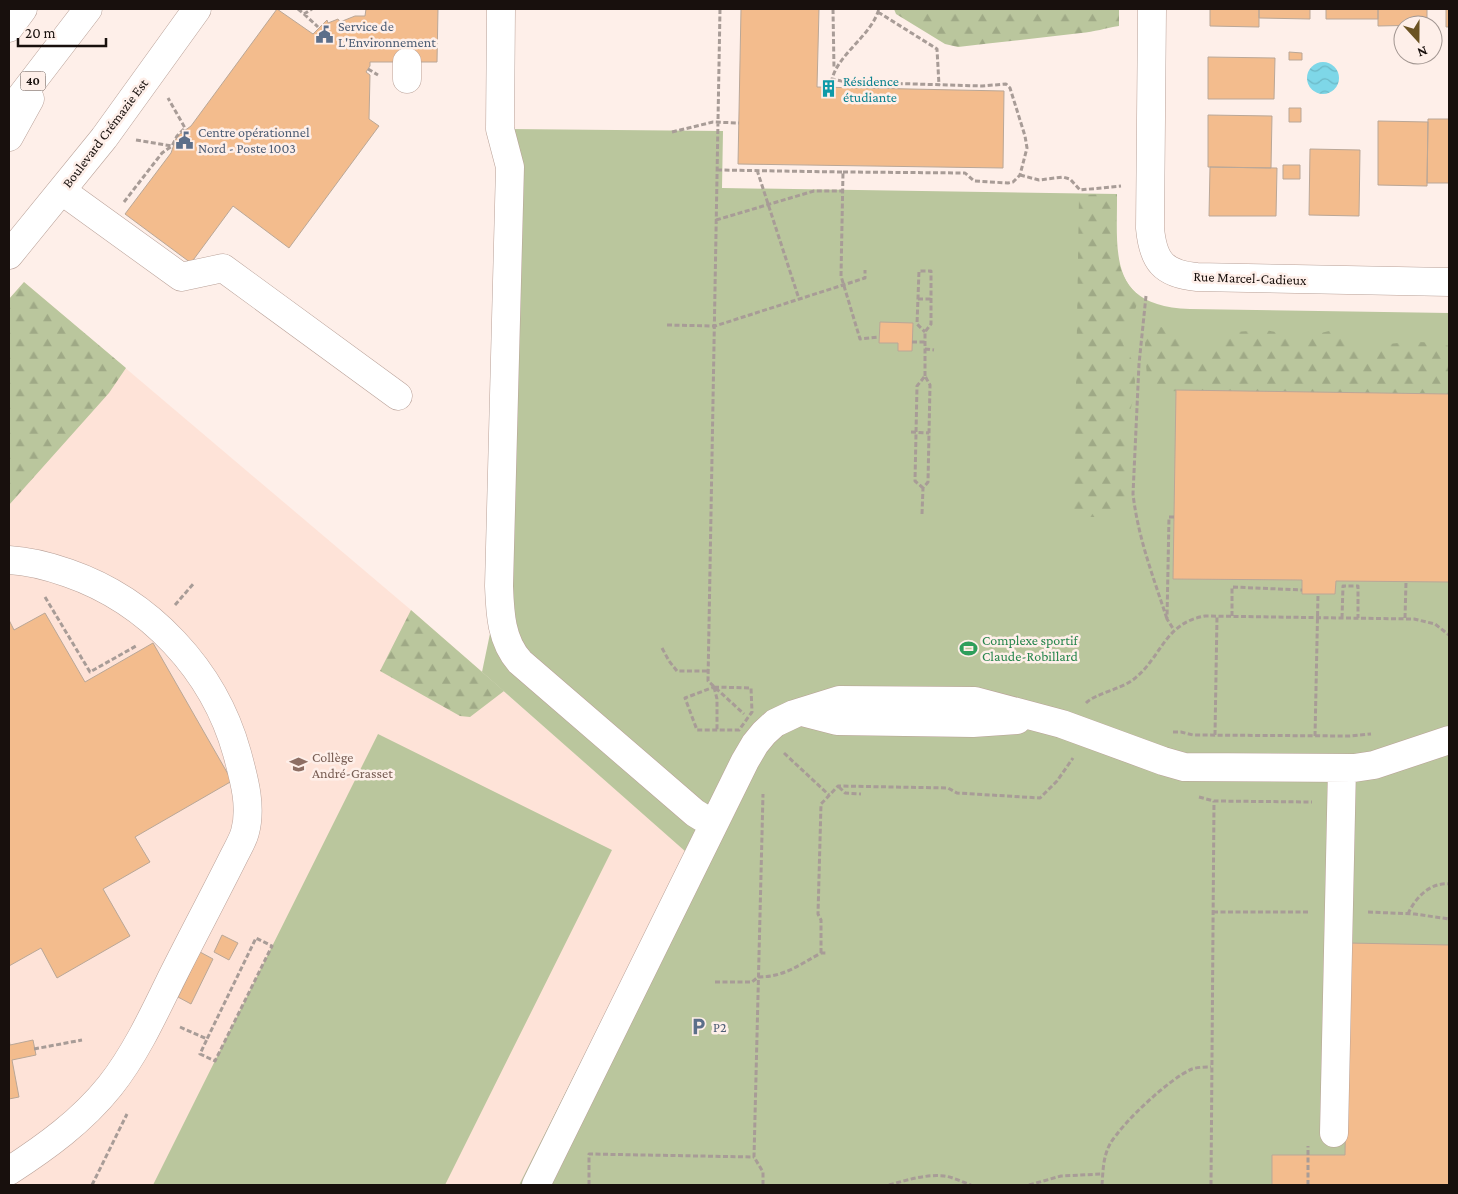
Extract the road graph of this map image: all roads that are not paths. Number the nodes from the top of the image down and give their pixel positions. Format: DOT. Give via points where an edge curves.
graph roads {
  1 [pos="23,9"];
  2 [pos="88,9"];
  3 [pos="197,9"];
  4 [pos="501,9"];
  5 [pos="1152,9"];
  6 [pos="9,28"];
  7 [pos="57,50"];
  8 [pos="9,112"];
  9 [pos="9,137"];
  10 [pos="62,191"];
  11 [pos="9,254"];
  12 [pos="1449,282"];
  13 [pos="398,396"];
  14 [pos="9,560"];
  15 [pos="1449,740"];
  16 [pos="1342,768"];
  17 [pos="713,824"];
  18 [pos="1334,1133"];
  19 [pos="9,1172"];
  20 [pos="536,1185"];
  1 -- 6 [label="main road"];
  2 -- 7 [label="main road, 40"];
  3 -- 10 [label="main road, Boulevard Crémazie Est"];
  4 -- 17 [label="main road" via="500,129 510,167 500,586 500,612 505,636 510,650 520,662 695,813"];
  5 -- 12 [label="main road, Rue Marcel-Cadieux" via="1150,228 1154,252 1163,266 1197,277"];
  7 -- 8 [label="main road, 40"];
  7 -- 9 [label="main road"];
  10 -- 11 [label="main road, Boulevard Crémazie Est"];
  10 -- 13 [label="main road" via="181,277 223,268"];
  14 -- 19 [label="main road" via="47,566 84,578 126,600 152,620 202,676 218,705 229,728 248,800 245,832 234,856 128,1059 88,1110"];
  15 -- 16 [label="main road" via="1374,764"];
  16 -- 17 [label="main road" via="1184,766 1062,724 975,701 839,700 786,717 764,733 744,761"];
  16 -- 18 [label="main road"];
  17 -- 20 [label="main road"];
}
